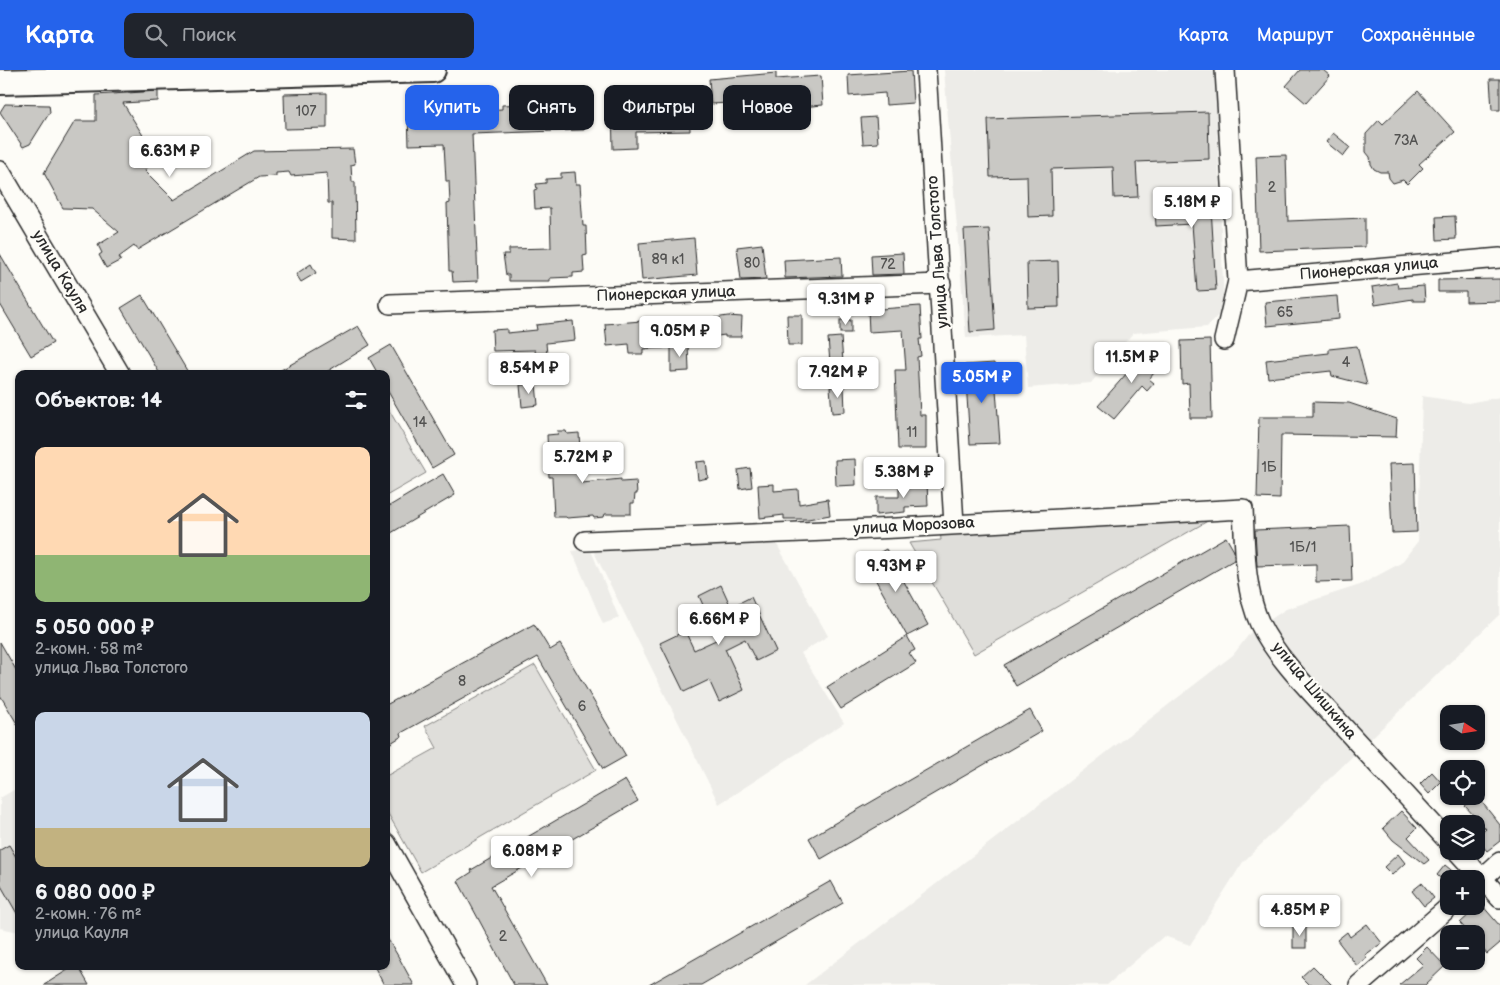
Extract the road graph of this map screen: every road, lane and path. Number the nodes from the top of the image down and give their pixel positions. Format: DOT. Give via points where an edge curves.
graph roads {
  1 [pos="433,70"];
  2 [pos="926,70"];
  3 [pos="1225,70"];
  4 [pos="348,71"];
  5 [pos="0,82"];
  6 [pos="0,171"];
  7 [pos="1500,258"];
  8 [pos="1238,281"];
  9 [pos="941,284"];
  10 [pos="390,304"];
  11 [pos="1224,340"];
  12 [pos="118,370"];
  13 [pos="1243,509"];
  14 [pos="954,524"];
  15 [pos="585,541"];
  16 [pos="1440,832"];
  17 [pos="390,850"];
  18 [pos="1500,862"];
  19 [pos="1485,876"];
  20 [pos="1485,886"];
  21 [pos="1500,898"];
  22 [pos="1440,915"];
  23 [pos="466,985"];
  24 [pos="1359,985"];
  1 -- 4 [label="main road"];
  2 -- 9 [label="street, улица Льва Толстого"];
  3 -- 8 [label="street"];
  4 -- 5 [label="main road"];
  6 -- 12 [label="street, улица Кауля"];
  7 -- 8 [label="street, Пионерская улица"];
  8 -- 11 [label="street"];
  9 -- 10 [label="street, Пионерская улица"];
  9 -- 14 [label="street, улица Льва Толстого"];
  13 -- 14 [label="street, улица Морозова"];
  13 -- 16 [label="street, улица Шишкина" via="1248,579 1260,625 1304,683"];
  14 -- 15 [label="street, улица Морозова"];
  17 -- 23 [label="street"];
  18 -- 19 [label="street"];
  20 -- 21 [label="street"];
  22 -- 24 [label="street"];
}
